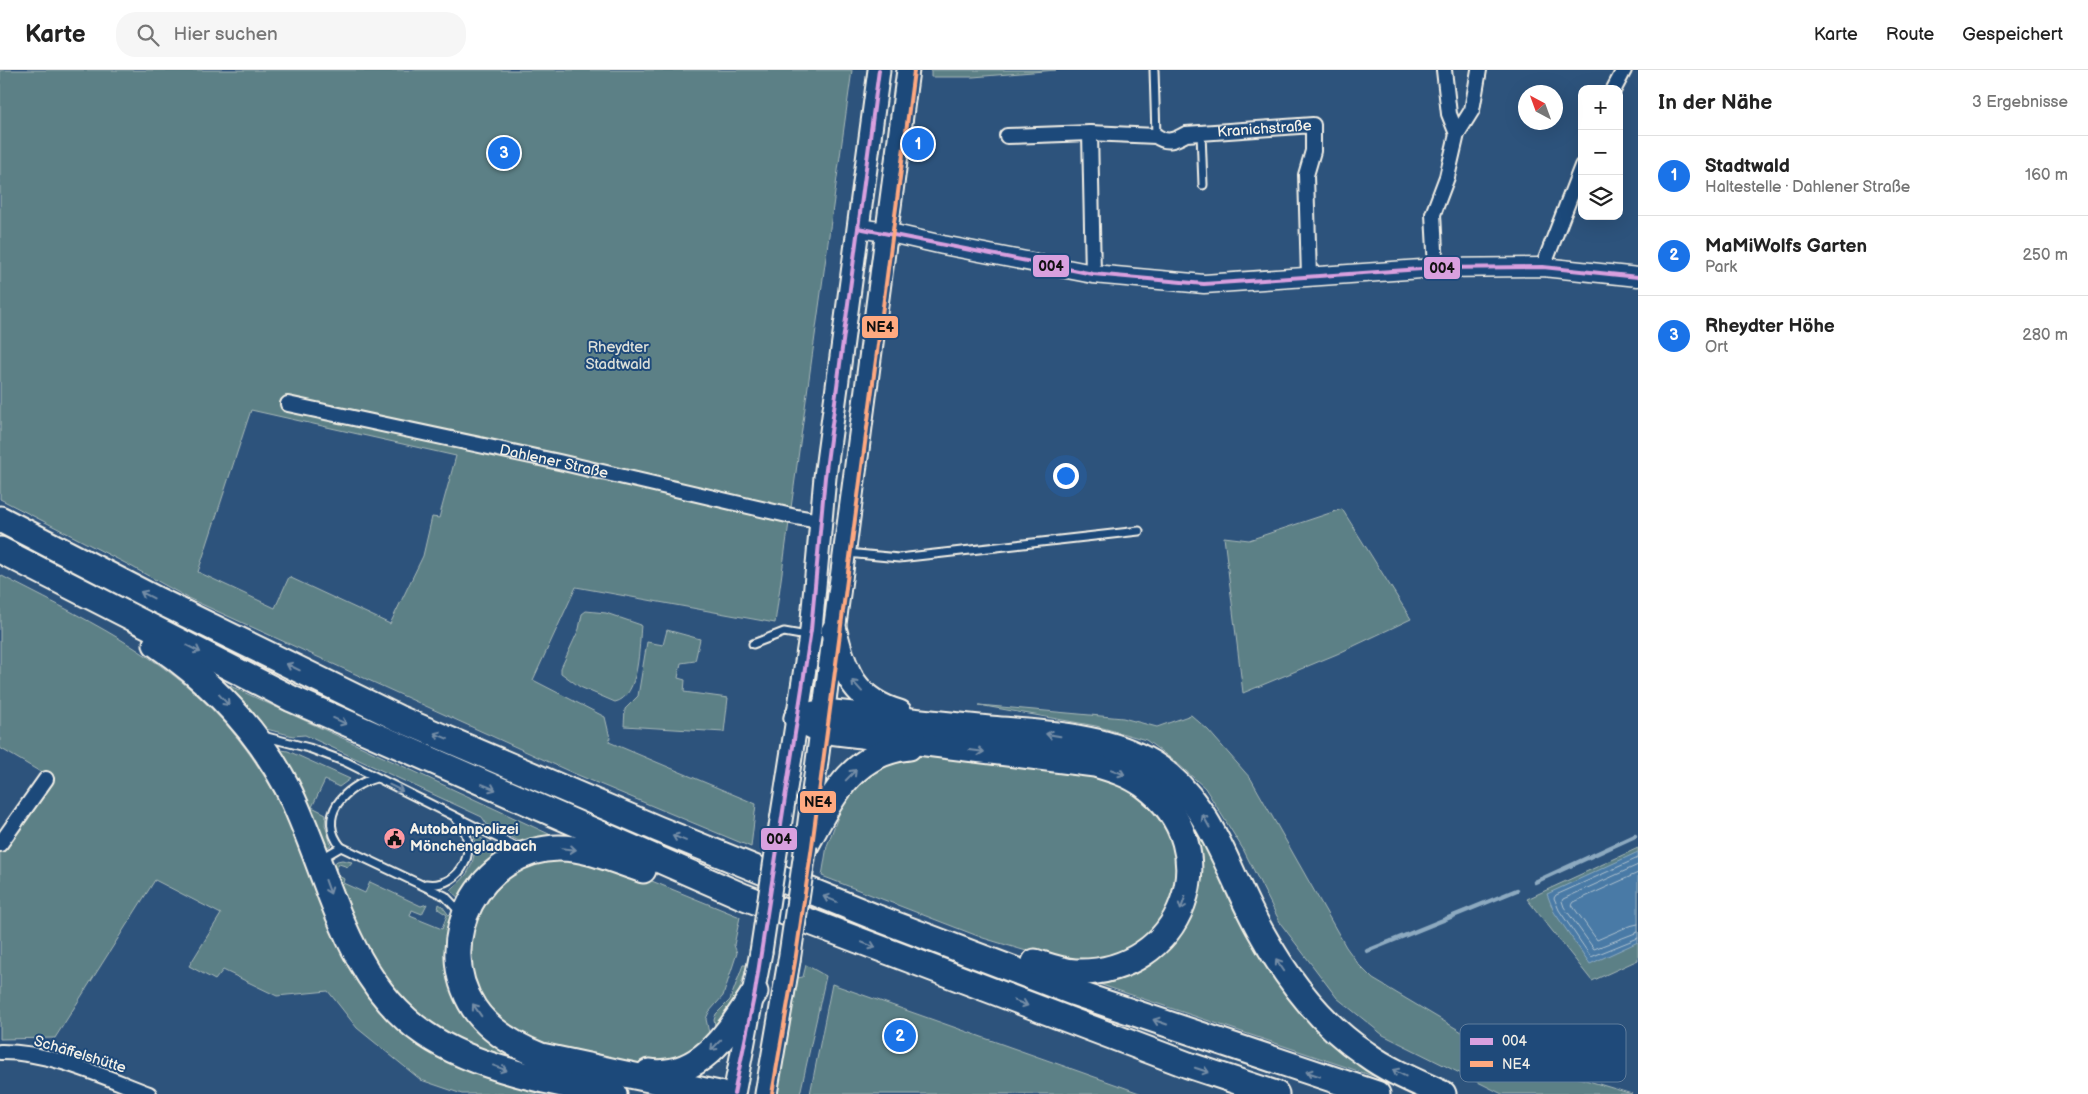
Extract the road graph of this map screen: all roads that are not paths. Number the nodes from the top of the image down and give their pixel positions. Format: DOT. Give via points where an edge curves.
graph roads {
  1 [pos="879,70"];
  2 [pos="908,70"];
  3 [pos="1154,70"];
  4 [pos="1444,70"];
  5 [pos="1479,70"];
  6 [pos="1624,70"];
  7 [pos="1616,85"];
  8 [pos="1090,133"];
  9 [pos="1201,133"];
  10 [pos="1457,134"];
  11 [pos="1007,136"];
  12 [pos="1156,136"];
  13 [pos="1578,175"];
  14 [pos="1203,185"];
  15 [pos="858,228"];
  16 [pos="886,232"];
  17 [pos="1542,267"];
  18 [pos="1436,268"];
  19 [pos="1093,274"];
  20 [pos="1309,277"];
  21 [pos="1638,277"];
  22 [pos="288,404"];
  23 [pos="0,519"];
  24 [pos="820,521"];
  25 [pos="1136,529"];
  26 [pos="0,550"];
  27 [pos="844,553"];
  28 [pos="42,572"];
  29 [pos="834,631"];
  30 [pos="810,637"];
  31 [pos="753,644"];
  32 [pos="797,718"];
  33 [pos="823,721"];
  34 [pos="930,734"];
  35 [pos="253,735"];
  36 [pos="376,778"];
  37 [pos="46,779"];
  38 [pos="452,815"];
  39 [pos="0,844"];
  40 [pos="806,845"];
  41 [pos="342,847"];
  42 [pos="529,853"];
  43 [pos="318,861"];
  44 [pos="420,884"];
  45 [pos="742,896"];
  46 [pos="464,916"];
  47 [pos="875,917"];
  48 [pos="755,992"];
  49 [pos="0,1052"];
  50 [pos="567,1062"];
  51 [pos="149,1094"];
  52 [pos="612,1094"];
  53 [pos="719,1094"];
  54 [pos="734,1094"];
  55 [pos="766,1094"];
  56 [pos="1276,1094"];
  57 [pos="1376,1094"];
  58 [pos="1443,1094"];
  1 -- 15 [label="main road"];
  2 -- 16 [label="main road"];
  3 -- 12 [label="lane"];
  4 -- 10 [label="street" via="1448,114"];
  5 -- 10 [label="street" via="1472,110"];
  6 -- 7 [label="street"];
  8 -- 11 [label="street, Kranichstraße"];
  8 -- 12 [label="street, Kranichstraße"];
  8 -- 19 [label="street"];
  9 -- 12 [label="street, Kranichstraße" via="1186,134 1170,141"];
  9 -- 14 [label="lane"];
  9 -- 20 [label="street, Kranichstraße" via="1313,125 1313,151 1306,175"];
  10 -- 18 [label="street" via="1447,177 1433,214"];
  13 -- 17 [label="street"];
  15 -- 16 [label="street"];
  15 -- 24 [label="main road"];
  16 -- 19 [label="street"];
  16 -- 27 [label="main road"];
  17 -- 18 [label="street"];
  17 -- 21 [label="street"];
  18 -- 20 [label="street"];
  19 -- 20 [label="street" via="1204,284"];
  22 -- 24 [label="street, Dahlener Straße"];
  47 -- 23 [label="highway, one-way" via="398,718"];
  24 -- 30 [label="main road"];
  25 -- 27 [label="lane" via="900,558"];
  26 -- 28 [label="highway"];
  27 -- 29 [label="main road"];
  28 -- 35 [label="highway, one-way" via="180,661 215,690"];
  28 -- 45 [label="highway, one-way" via="292,699"];
  29 -- 33 [label="main road"];
  34 -- 29 [label="highway, one-way" via="860,691 846,672"];
  30 -- 31 [label="lane" via="784,632"];
  30 -- 32 [label="main road"];
  32 -- 33 [label="highway"];
  32 -- 48 [label="main road, bridge"];
  33 -- 34 [label="highway"];
  33 -- 40 [label="main road"];
  40 -- 34 [label="highway, one-way" via="835,793 860,765 876,755"];
  34 -- 47 [label="highway, one-way" via="1095,764 1117,770 1143,784 1174,816 1185,841 1189,869 1185,899 1174,923 1153,947 1120,966 1089,972 1058,970 968,938"];
  58 -- 34 [label="highway, one-way" via="1364,1054 1303,995 1259,930 1202,812 1168,774 1142,758 1101,744 1046,734"];
  35 -- 36 [label="lane" via="309,748"];
  35 -- 43 [label="highway" via="287,787"];
  36 -- 38 [label="lane, one-way"];
  36 -- 41 [label="lane" via="351,789 336,806 334,828 337,842"];
  37 -- 39 [label="street"];
  38 -- 42 [label="lane"];
  38 -- 44 [label="lane" via="465,829 469,840 464,865 444,882"];
  40 -- 55 [label="main road, bridge"];
  41 -- 43 [label="lane"];
  41 -- 44 [label="lane"];
  42 -- 45 [label="highway, one-way" via="560,848 592,852 676,882"];
  42 -- 46 [label="highway" via="508,862 489,878"];
  43 -- 52 [label="highway, one-way" via="349,937 373,980 389,1002 424,1034 451,1049 506,1070"];
  44 -- 46 [label="lane" via="445,896"];
  45 -- 56 [label="highway, one-way" via="1188,1065"];
  50 -- 46 [label="highway, one-way" via="541,1056 512,1043 474,1008 459,963 458,946"];
  57 -- 47 [label="highway, one-way" via="1074,993"];
  48 -- 50 [label="highway, one-way" via="717,1045 685,1068 653,1073"];
  48 -- 54 [label="main road"];
  49 -- 51 [label="street, Schäffelshütte" via="46,1058"];
  50 -- 53 [label="highway"];
}
